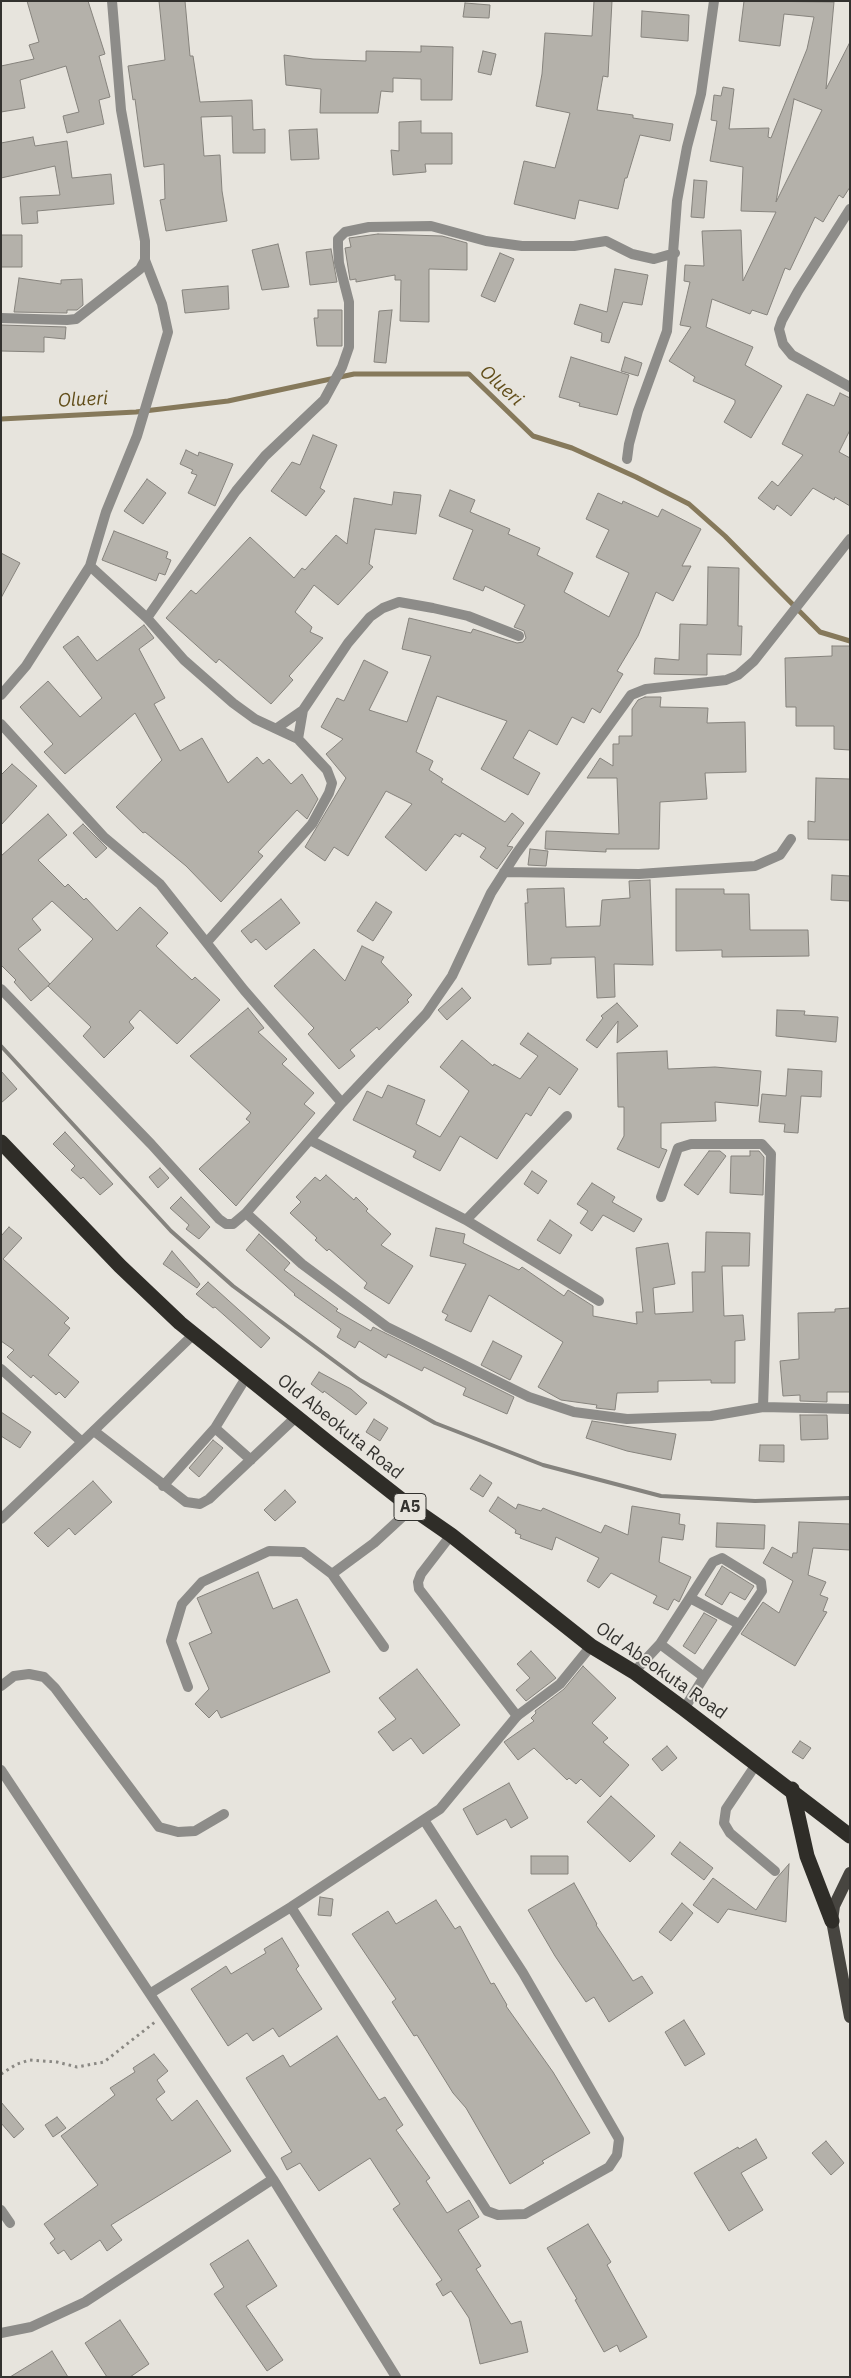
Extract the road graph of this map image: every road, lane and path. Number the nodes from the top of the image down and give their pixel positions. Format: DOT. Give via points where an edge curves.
graph roads {
  1 [pos="112,1"];
  2 [pos="714,1"];
  3 [pos="850,209"];
  4 [pos="675,253"];
  5 [pos="144,260"];
  6 [pos="1,318"];
  7 [pos="850,387"];
  8 [pos="627,459"];
  9 [pos="850,539"];
  10 [pos="90,566"];
  11 [pos="147,618"];
  12 [pos="519,636"];
  13 [pos="1,694"];
  14 [pos="303,710"];
  15 [pos="1,724"];
  16 [pos="276,728"];
  17 [pos="298,739"];
  18 [pos="791,839"];
  19 [pos="504,872"];
  20 [pos="207,942"];
  21 [pos="1,989"];
  22 [pos="342,1102"];
  23 [pos="567,1116"];
  24 [pos="310,1140"];
  25 [pos="1,1142"];
  26 [pos="661,1196"];
  27 [pos="246,1213"];
  28 [pos="466,1220"];
  29 [pos="600,1302"];
  30 [pos="194,1334"];
  31 [pos="1,1369"];
  32 [pos="247,1376"];
  33 [pos="763,1408"];
  34 [pos="850,1410"];
  35 [pos="296,1417"];
  36 [pos="215,1428"];
  37 [pos="94,1431"];
  38 [pos="82,1442"];
  39 [pos="251,1460"];
  40 [pos="163,1486"];
  41 [pos="412,1508"];
  42 [pos="1,1519"];
  43 [pos="451,1535"];
  44 [pos="332,1574"];
  45 [pos="690,1598"];
  46 [pos="739,1624"];
  47 [pos="660,1644"];
  48 [pos="591,1646"];
  49 [pos="384,1647"];
  50 [pos="634,1672"];
  51 [pos="704,1676"];
  52 [pos="1,1686"];
  53 [pos="188,1687"];
  54 [pos="684,1709"];
  55 [pos="517,1716"];
  56 [pos="757,1763"];
  57 [pos="1,1770"];
  58 [pos="792,1789"];
  59 [pos="224,1814"];
  60 [pos="424,1820"];
  61 [pos="850,1836"];
  62 [pos="775,1872"];
  63 [pos="850,1873"];
  64 [pos="291,1907"];
  65 [pos="832,1920"];
  66 [pos="151,1994"];
  67 [pos="165,2014"];
  68 [pos="850,2017"];
  69 [pos="1,2074"];
  70 [pos="273,2179"];
  71 [pos="1,2210"];
  72 [pos="10,2224"];
  73 [pos="1,2333"];
  74 [pos="396,2377"];
  1 -- 5 [label="street" via="121,110 145,242"];
  2 -- 4 [label="street" via="701,94 687,147 678,201"];
  3 -- 7 [label="street" via="798,291 779,329 783,344 792,355"];
  4 -- 8 [label="street" via="670,269 667,331 638,411"];
  4 -- 11 [label="street" via="654,259 632,254 606,242 522,246 486,241 431,226 369,227 345,232 338,240 339,263 349,302 349,347 342,367 324,400 266,456 236,491"];
  5 -- 6 [label="street" via="140,269 76,319"];
  5 -- 10 [label="street" via="162,304 167,339 137,436 106,512"];
  9 -- 19 [label="street" via="754,661 738,675 726,680 646,689 631,695"];
  10 -- 11 [label="street"];
  10 -- 13 [label="street" via="26,666"];
  11 -- 16 [label="street" via="184,660 233,704"];
  12 -- 14 [label="street" via="468,616 399,602 370,617 348,643"];
  14 -- 16 [label="street"];
  14 -- 17 [label="street"];
  15 -- 20 [label="street" via="104,837 160,884"];
  16 -- 17 [label="street"];
  17 -- 20 [label="street" via="327,770 332,783 329,793 312,824"];
  18 -- 19 [label="street" via="780,855 754,866 639,874"];
  19 -- 22 [label="street" via="452,976 434,1004"];
  20 -- 22 [label="street" via="244,990"];
  21 -- 27 [label="street" via="219,1219 233,1224"];
  22 -- 24 [label="street"];
  23 -- 28 [label="street"];
  24 -- 27 [label="street"];
  24 -- 28 [label="street"];
  25 -- 30 [label="highway, Old Abeokuta Road / A5" via="120,1266"];
  26 -- 33 [label="street" via="678,1148 690,1144 762,1144 771,1154"];
  27 -- 33 [label="street" via="302,1264 387,1327 529,1397 574,1412 627,1419 711,1416"];
  28 -- 29 [label="street"];
  30 -- 32 [label="highway, Old Abeokuta Road / A5"];
  30 -- 37 [label="street"];
  31 -- 38 [label="street"];
  32 -- 35 [label="highway, Old Abeokuta Road / A5"];
  32 -- 36 [label="street"];
  33 -- 34 [label="street"];
  35 -- 39 [label="street"];
  35 -- 41 [label="highway, Old Abeokuta Road / A5"];
  36 -- 39 [label="street"];
  36 -- 40 [label="street"];
  37 -- 38 [label="street"];
  37 -- 40 [label="street"];
  38 -- 42 [label="street"];
  39 -- 40 [label="street" via="200,1504 186,1502"];
  41 -- 43 [label="highway, Old Abeokuta Road / A5"];
  41 -- 44 [label="street" via="374,1543"];
  43 -- 48 [label="highway, Old Abeokuta Road / A5"];
  43 -- 55 [label="street" via="420,1574 419,1589"];
  44 -- 49 [label="street"];
  44 -- 53 [label="street" via="303,1552 269,1551 202,1582 182,1604 171,1641"];
  45 -- 46 [label="street"];
  45 -- 46 [label="street" via="713,1562 722,1558 761,1582 762,1591"];
  45 -- 47 [label="street"];
  46 -- 51 [label="street"];
  47 -- 50 [label="street"];
  47 -- 51 [label="street"];
  48 -- 50 [label="highway, Old Abeokuta Road / A5"];
  48 -- 55 [label="street" via="560,1684"];
  50 -- 54 [label="highway, Old Abeokuta Road / A5"];
  51 -- 54 [label="street"];
  52 -- 59 [label="street" via="14,1676 44,1677 159,1827 178,1832 195,1831"];
  54 -- 56 [label="highway, Old Abeokuta Road / A5"];
  55 -- 60 [label="street" via="440,1809"];
  56 -- 58 [label="highway, Old Abeokuta Road / A5"];
  56 -- 62 [label="street" via="726,1809 724,1823 730,1833"];
  57 -- 66 [label="street"];
  58 -- 61 [label="highway, Old Abeokuta Road / A5"];
  58 -- 65 [label="highway" via="807,1856"];
  60 -- 64 [label="street"];
  60 -- 64 [label="street" via="523,1973 619,2139 617,2155 609,2167 525,2214 498,2215 487,2211"];
  63 -- 65 [label="main road" via="834,1906"];
  64 -- 66 [label="street"];
  65 -- 68 [label="main road"];
  66 -- 67 [label="street"];
  67 -- 69 [label="path" via="104,2062 77,2067 30,2060"];
  67 -- 70 [label="street"];
  70 -- 73 [label="street" via="84,2302 31,2327"];
  70 -- 74 [label="street"];
  71 -- 72 [label="street"];
}
